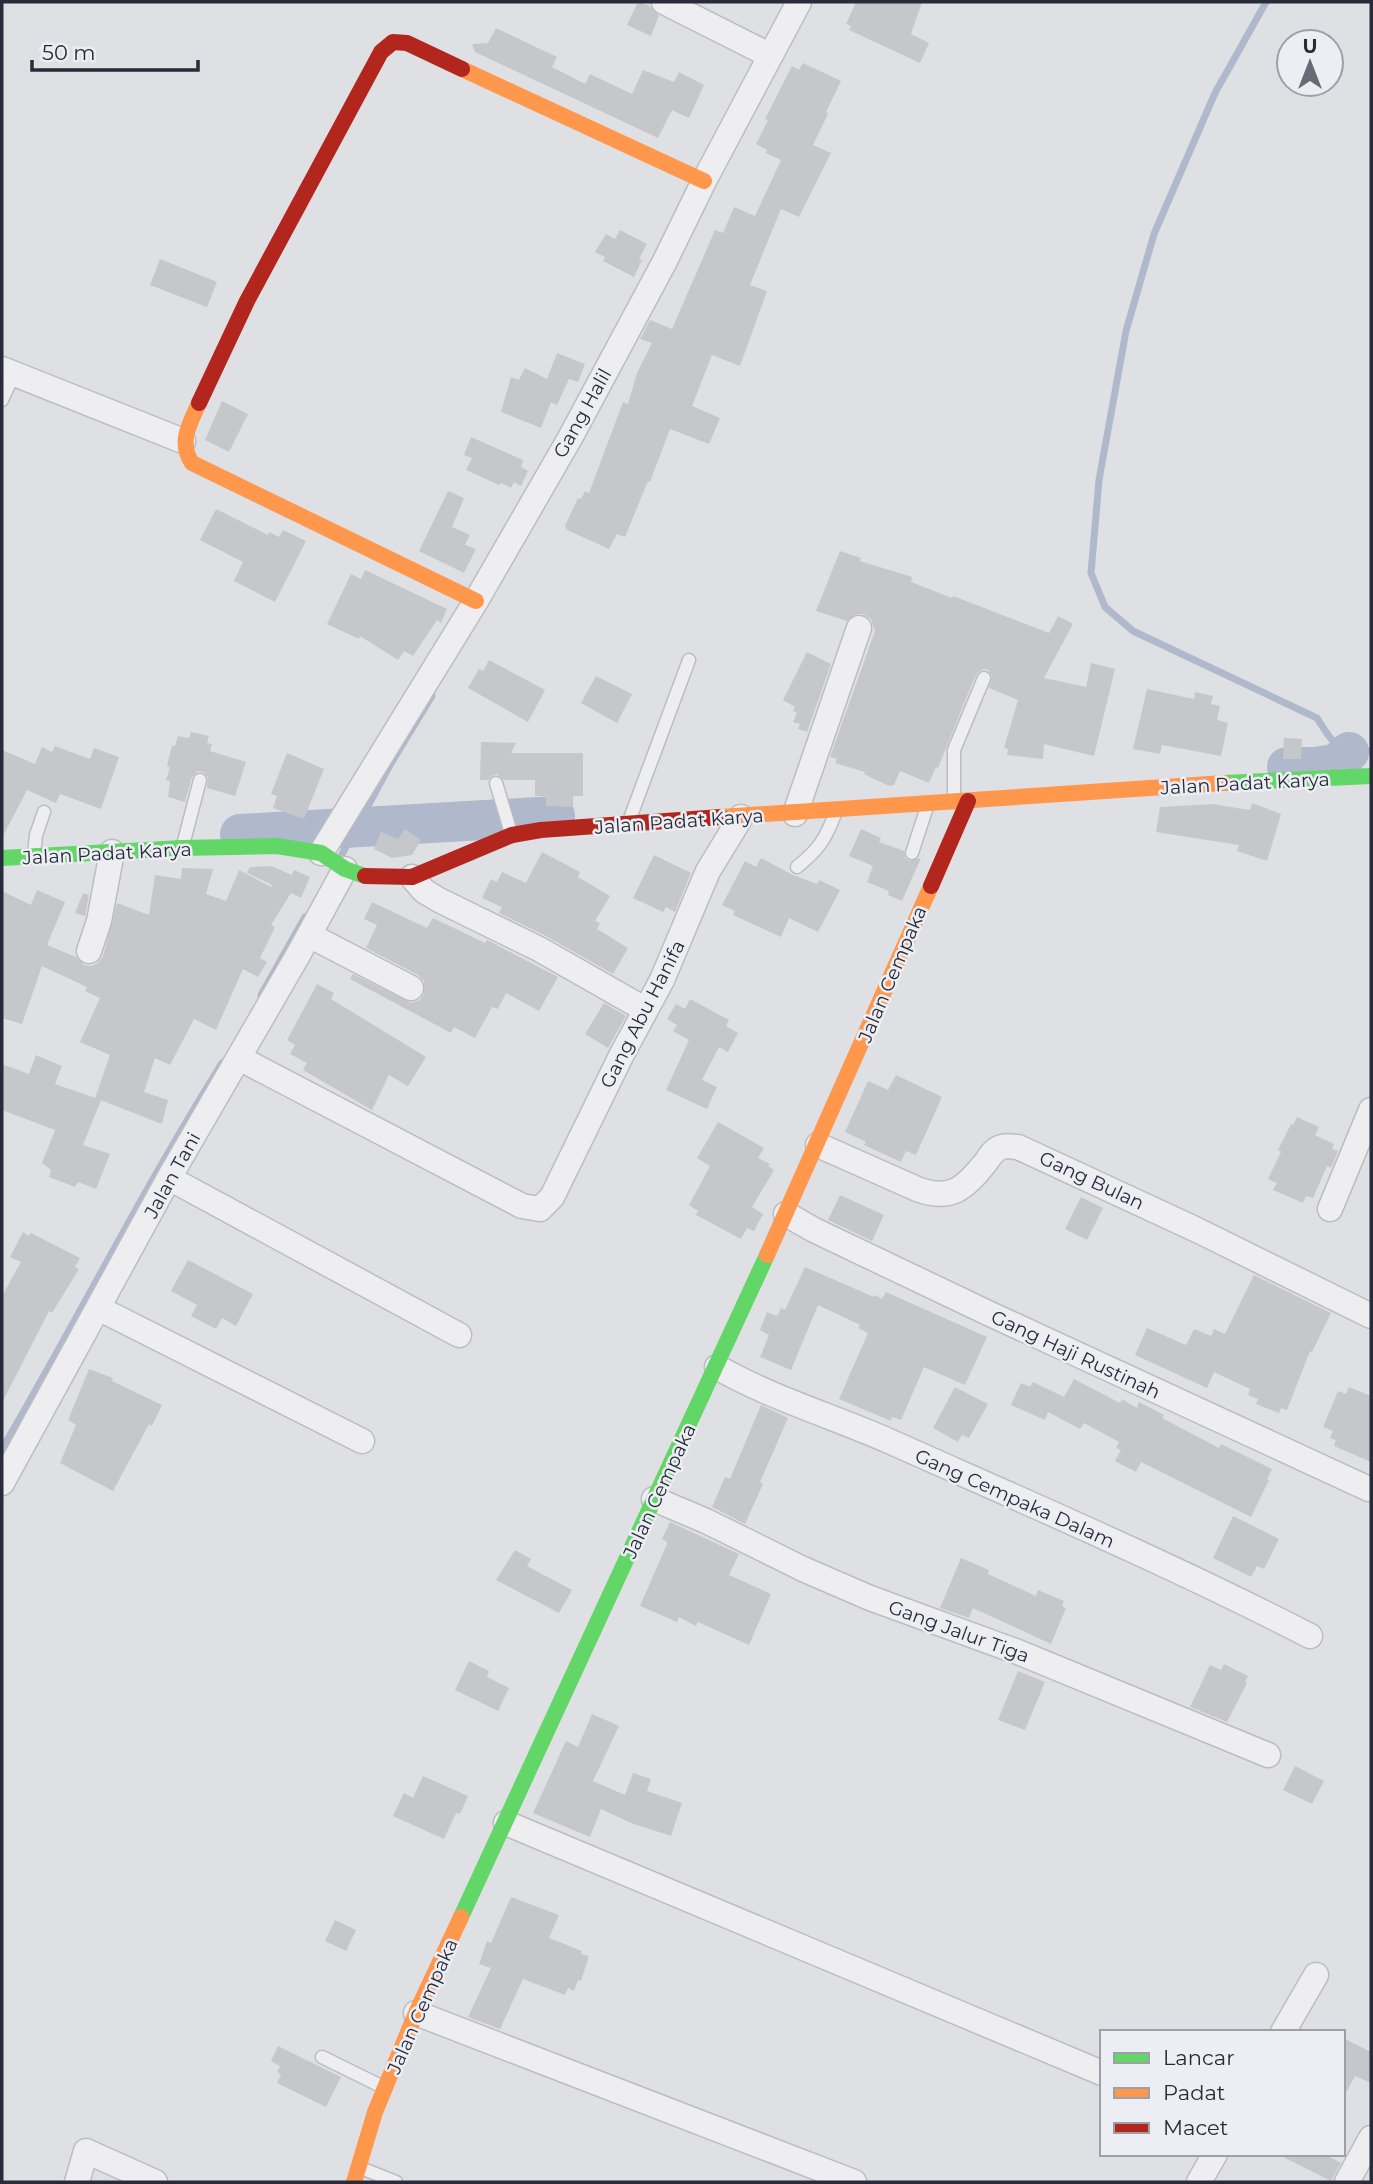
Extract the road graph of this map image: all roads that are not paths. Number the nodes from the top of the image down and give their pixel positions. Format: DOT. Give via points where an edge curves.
graph roads {
  1 [pos="664,2"];
  2 [pos="799,2"];
  3 [pos="769,55"];
  4 [pos="704,181"];
  5 [pos="8,371"];
  6 [pos="2,400"];
  7 [pos="183,441"];
  8 [pos="477,600"];
  9 [pos="859,628"];
  10 [pos="689,660"];
  11 [pos="984,678"];
  12 [pos="1368,768"];
  13 [pos="200,780"];
  14 [pos="496,783"];
  15 [pos="959,798"];
  16 [pos="929,803"];
  17 [pos="44,811"];
  18 [pos="836,811"];
  19 [pos="795,814"];
  20 [pos="741,817"];
  21 [pos="630,820"];
  22 [pos="510,830"];
  23 [pos="183,844"];
  24 [pos="112,852"];
  25 [pos="34,853"];
  26 [pos="912,853"];
  27 [pos="2,858"];
  28 [pos="332,858"];
  29 [pos="797,867"];
  30 [pos="412,877"];
  31 [pos="309,935"];
  32 [pos="89,951"];
  33 [pos="411,988"];
  34 [pos="646,1010"];
  35 [pos="239,1058"];
  36 [pos="1371,1110"];
  37 [pos="818,1145"];
  38 [pos="169,1178"];
  39 [pos="1330,1209"];
  40 [pos="786,1214"];
  41 [pos="98,1308"];
  42 [pos="1371,1316"];
  43 [pos="459,1335"];
  44 [pos="718,1367"];
  45 [pos="362,1441"];
  46 [pos="2,1483"];
  47 [pos="1369,1489"];
  48 [pos="654,1499"];
  49 [pos="1310,1636"];
  50 [pos="1268,1755"];
  51 [pos="506,1823"];
  52 [pos="1315,1975"];
  53 [pos="416,2013"];
  54 [pos="1284,2030"];
  55 [pos="322,2057"];
  56 [pos="1100,2072"];
  57 [pos="386,2089"];
  58 [pos="1371,2138"];
  59 [pos="1214,2156"];
  60 [pos="356,2175"];
  61 [pos="77,2182"];
  62 [pos="155,2182"];
  63 [pos="396,2182"];
  64 [pos="854,2182"];
  65 [pos="1199,2182"];
  66 [pos="1347,2182"];
  1 -- 3 [label="street"];
  2 -- 3 [label="street, Gang Halil"];
  3 -- 4 [label="street, Gang Halil"];
  4 -- 7 [label="street" via="414,47 393,42 381,52 247,301"];
  4 -- 8 [label="street, Gang Halil" via="570,438"];
  5 -- 6 [label="lane"];
  5 -- 7 [label="street"];
  7 -- 8 [label="street" via="192,463"];
  8 -- 28 [label="street, Gang Halil" via="346,814"];
  9 -- 19 [label="street"];
  10 -- 21 [label="lane"];
  11 -- 15 [label="lane" via="954,750 953,778"];
  12 -- 15 [label="street, Jalan Padat Karya" via="1187,785"];
  13 -- 23 [label="lane"];
  14 -- 22 [label="lane"];
  15 -- 16 [label="street, Jalan Padat Karya"];
  15 -- 37 [label="street, Jalan Cempaka"];
  16 -- 18 [label="street, Jalan Padat Karya"];
  16 -- 26 [label="lane"];
  17 -- 25 [label="lane"];
  18 -- 19 [label="street, Jalan Padat Karya"];
  18 -- 29 [label="lane" via="824,841"];
  19 -- 20 [label="street, Jalan Padat Karya"];
  20 -- 21 [label="street, Jalan Padat Karya"];
  20 -- 34 [label="street, Gang Abu Hanifa" via="708,872"];
  21 -- 22 [label="street, Jalan Padat Karya"];
  22 -- 30 [label="street, Jalan Padat Karya"];
  23 -- 24 [label="street, Jalan Padat Karya"];
  23 -- 28 [label="street, Jalan Padat Karya" via="277,846"];
  24 -- 25 [label="street, Jalan Padat Karya"];
  24 -- 32 [label="street"];
  25 -- 27 [label="street, Jalan Padat Karya"];
  28 -- 30 [label="street, Jalan Padat Karya" via="365,876"];
  28 -- 31 [label="street, Jalan Tani"];
  30 -- 34 [label="street" via="439,900 539,949"];
  31 -- 33 [label="street"];
  31 -- 35 [label="street, Jalan Tani"];
  34 -- 35 [label="street, Gang Abu Hanifa" via="552,1197 540,1209 522,1206"];
  35 -- 38 [label="street, Jalan Tani"];
  36 -- 39 [label="street"];
  37 -- 40 [label="street, Jalan Cempaka"];
  37 -- 42 [label="street, Gang Bulan" via="916,1189 945,1194 960,1189 995,1150 1018,1147"];
  38 -- 41 [label="street, Jalan Tani"];
  38 -- 43 [label="street"];
  40 -- 44 [label="street, Jalan Cempaka"];
  40 -- 47 [label="street, Gang Haji Rustinah"];
  41 -- 45 [label="street"];
  41 -- 46 [label="street, Jalan Tani"];
  44 -- 48 [label="street, Jalan Cempaka"];
  44 -- 49 [label="street, Gang Cempaka Dalam" via="1144,1556"];
  48 -- 50 [label="street, Gang Jalur Tiga" via="859,1594 1018,1652"];
  48 -- 51 [label="street, Jalan Cempaka"];
  51 -- 53 [label="street, Jalan Cempaka"];
  51 -- 56 [label="street"];
  52 -- 54 [label="street"];
  53 -- 57 [label="street, Jalan Cempaka"];
  53 -- 64 [label="street"];
  55 -- 57 [label="lane"];
  57 -- 60 [label="street, Jalan Cempaka"];
  58 -- 66 [label="street"];
  59 -- 65 [label="street"];
  60 -- 63 [label="lane"];
  61 -- 62 [label="street" via="86,2151"];
}
